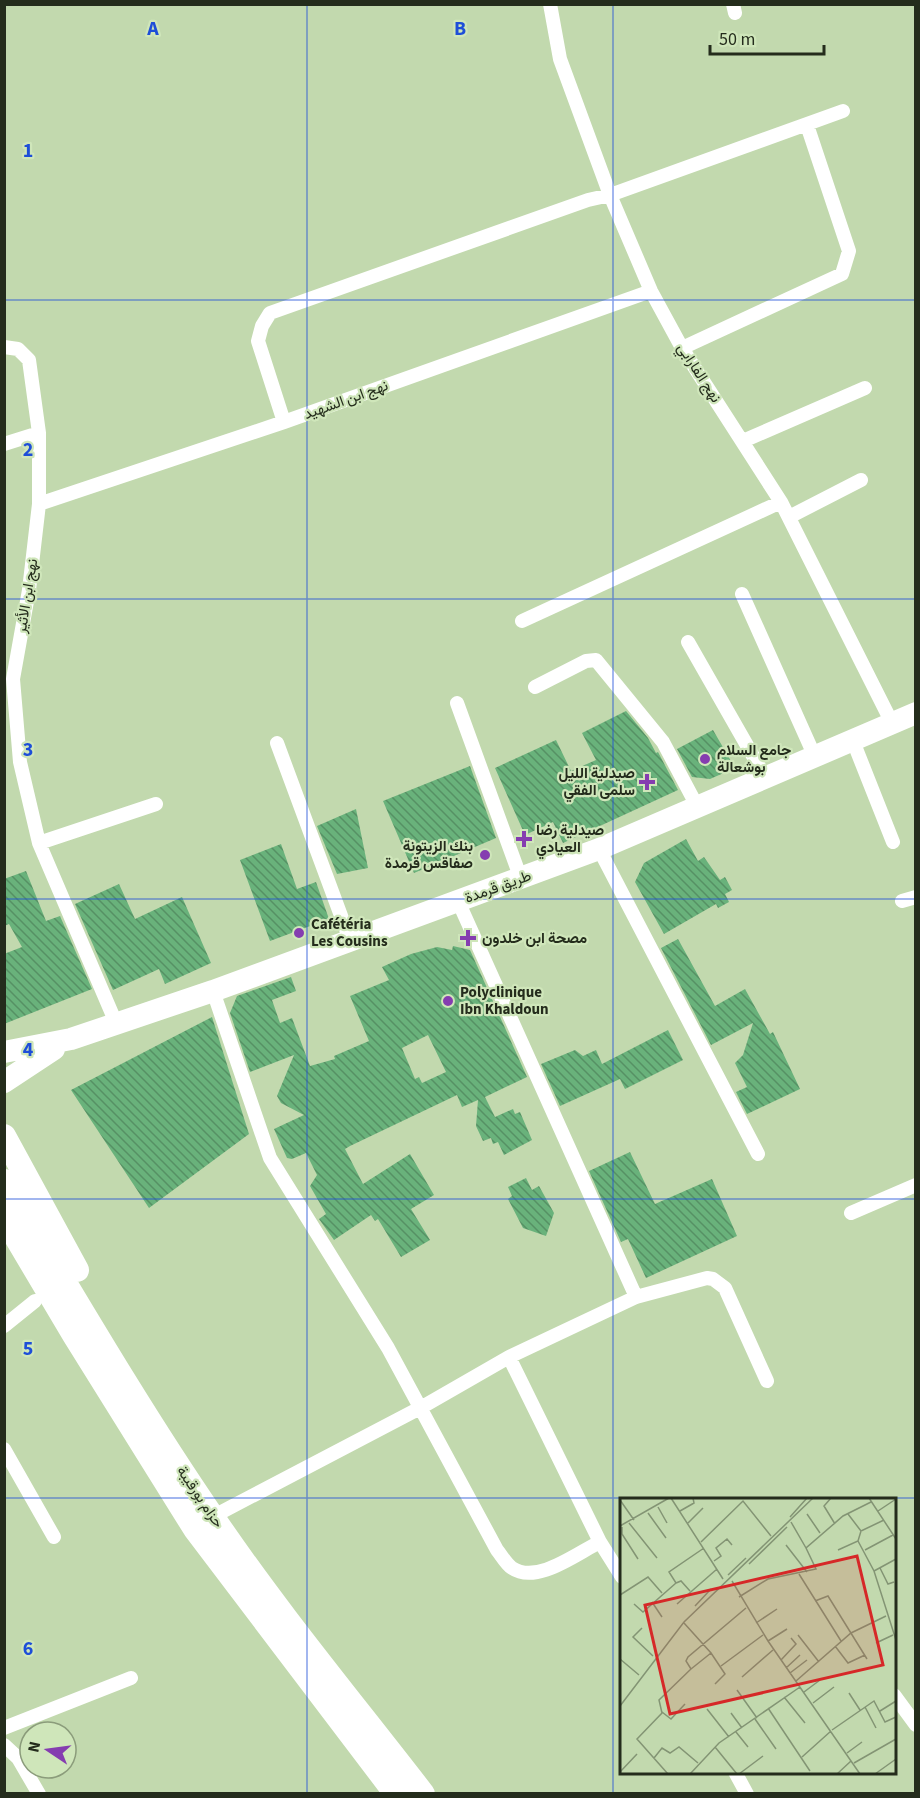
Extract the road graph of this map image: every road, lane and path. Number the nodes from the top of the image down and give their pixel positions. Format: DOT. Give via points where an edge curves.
graph roads {
  1 [pos="550,4"];
  2 [pos="843,111"];
  3 [pos="807,125"];
  4 [pos="610,195"];
  5 [pos="651,291"];
  6 [pos="4,347"];
  7 [pos="682,348"];
  8 [pos="865,388"];
  9 [pos="285,422"];
  10 [pos="39,433"];
  11 [pos="743,441"];
  12 [pos="4,444"];
  13 [pos="861,480"];
  14 [pos="781,502"];
  15 [pos="39,504"];
  16 [pos="789,517"];
  17 [pos="742,594"];
  18 [pos="522,621"];
  19 [pos="688,642"];
  20 [pos="535,687"];
  21 [pos="457,703"];
  22 [pos="915,713"];
  23 [pos="892,723"];
  24 [pos="853,741"];
  25 [pos="277,742"];
  26 [pos="815,757"];
  27 [pos="765,777"];
  28 [pos="156,804"];
  29 [pos="697,806"];
  30 [pos="893,842"];
  31 [pos="39,843"];
  32 [pos="599,849"];
  33 [pos="521,879"];
  34 [pos="458,901"];
  35 [pos="351,939"];
  36 [pos="213,991"];
  37 [pos="116,1023"];
  38 [pos="71,1040"];
  39 [pos="4,1052"];
  40 [pos="4,1082"];
  41 [pos="4,1136"];
  42 [pos="758,1154"];
  43 [pos="4,1181"];
  44 [pos="915,1185"];
  45 [pos="852,1213"];
  46 [pos="4,1217"];
  47 [pos="4,1247"];
  48 [pos="636,1296"];
  49 [pos="35,1301"];
  50 [pos="4,1326"];
  51 [pos="82,1330"];
  52 [pos="509,1357"];
  53 [pos="767,1381"];
  54 [pos="422,1407"];
  55 [pos="4,1449"];
  56 [pos="158,1451"];
  57 [pos="212,1517"];
  58 [pos="54,1537"];
  59 [pos="600,1542"];
  60 [pos="620,1575"];
  61 [pos="131,1678"];
  62 [pos="896,1698"];
  63 [pos="915,1725"];
  64 [pos="4,1728"];
  65 [pos="4,1745"];
  66 [pos="736,1774"];
  67 [pos="39,1794"];
  68 [pos="396,1794"];
  69 [pos="423,1794"];
  70 [pos="747,1794"];
  1 -- 4 [label="street, نهج الفارابي" via="560,59"];
  2 -- 3 [label="street"];
  3 -- 4 [label="street"];
  3 -- 7 [label="street" via="849,251 842,274"];
  4 -- 5 [label="street, نهج الفارابي"];
  4 -- 9 [label="street" via="270,313 258,341"];
  5 -- 7 [label="street, نهج الفارابي"];
  5 -- 9 [label="street, نهج ابن الشهيد"];
  6 -- 10 [label="street, نهج ابن الأثير" via="18,349 30,360"];
  7 -- 11 [label="street, نهج الفارابي"];
  8 -- 11 [label="street"];
  9 -- 15 [label="street, نهج ابن الشهيد"];
  10 -- 12 [label="street"];
  10 -- 15 [label="street, نهج ابن الأثير"];
  11 -- 14 [label="street, نهج الفارابي"];
  13 -- 16 [label="street"];
  14 -- 16 [label="street, نهج الفارابي"];
  14 -- 18 [label="street"];
  15 -- 31 [label="street, نهج ابن الأثير" via="13,679 20,762"];
  16 -- 23 [label="street, نهج الفارابي"];
  17 -- 26 [label="street"];
  19 -- 27 [label="street"];
  20 -- 29 [label="street" via="586,661 596,660 663,742"];
  21 -- 33 [label="street"];
  22 -- 23 [label="main road, طريق قرمدة"];
  23 -- 24 [label="main road, طريق قرمدة"];
  24 -- 26 [label="main road, طريق قرمدة"];
  24 -- 30 [label="street"];
  25 -- 35 [label="street"];
  26 -- 27 [label="main road, طريق قرمدة"];
  27 -- 29 [label="main road, طريق قرمدة"];
  28 -- 31 [label="street"];
  29 -- 32 [label="main road, طريق قرمدة"];
  31 -- 37 [label="street, نهج ابن الأثير"];
  32 -- 33 [label="main road, طريق قرمدة"];
  32 -- 42 [label="street"];
  33 -- 34 [label="main road, طريق قرمدة"];
  34 -- 35 [label="main road, طريق قرمدة"];
  34 -- 48 [label="street"];
  35 -- 36 [label="main road, طريق قرمدة"];
  36 -- 37 [label="main road, طريق قرمدة"];
  36 -- 54 [label="street" via="270,1158"];
  37 -- 38 [label="main road, طريق قرمدة"];
  38 -- 39 [label="main road, طريق قرمدة"];
  38 -- 40 [label="main road, طريق قرمدة"];
  41 -- 56 [label="highway" via="102,1314"];
  43 -- 51 [label="highway, حزام بورقيبة"];
  44 -- 45 [label="street"];
  46 -- 51 [label="highway, حزام بورقيبة"];
  47 -- 49 [label="highway"];
  48 -- 52 [label="street"];
  48 -- 53 [label="street" via="713,1279 725,1288"];
  49 -- 50 [label="street"];
  49 -- 56 [label="highway" via="60,1344"];
  51 -- 56 [label="highway, حزام بورقيبة"];
  52 -- 54 [label="street"];
  52 -- 59 [label="street"];
  54 -- 57 [label="street"];
  54 -- 59 [label="street" via="497,1550 510,1567 528,1574 543,1571"];
  55 -- 58 [label="street"];
  56 -- 57 [label="highway, حزام بورقيبة"];
  56 -- 68 [label="highway, حزام بورقيبة" via="195,1529"];
  57 -- 69 [label="highway, حزام بورقيبة"];
  59 -- 60 [label="street"];
  61 -- 64 [label="street"];
  62 -- 63 [label="street"];
  65 -- 67 [label="street" via="22,1764"];
  66 -- 70 [label="street"];
}
